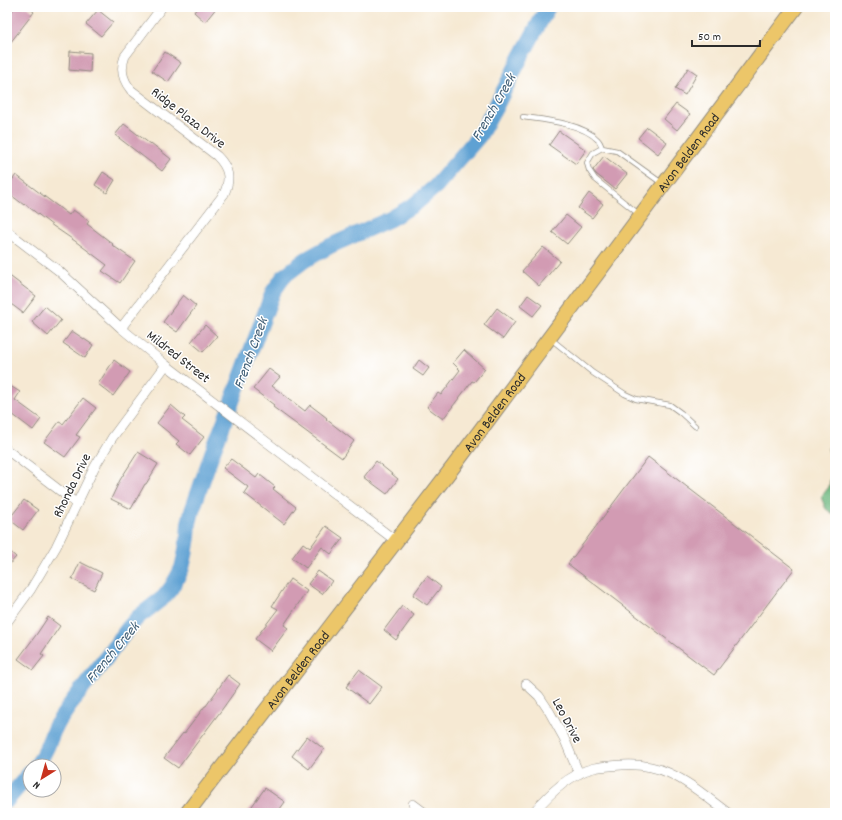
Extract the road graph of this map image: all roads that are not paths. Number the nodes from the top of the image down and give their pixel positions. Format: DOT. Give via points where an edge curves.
graph roads {
  1 [pos="162,7"];
  2 [pos="796,7"];
  3 [pos="523,117"];
  4 [pos="602,148"];
  5 [pos="664,185"];
  6 [pos="641,216"];
  7 [pos="7,231"];
  8 [pos="121,328"];
  9 [pos="550,338"];
  10 [pos="166,365"];
  11 [pos="695,426"];
  12 [pos="7,450"];
  13 [pos="76,503"];
  14 [pos="396,541"];
  15 [pos="7,622"];
  16 [pos="526,684"];
  17 [pos="579,774"];
  18 [pos="413,804"];
  19 [pos="187,813"];
  20 [pos="425,813"];
  21 [pos="533,813"];
  22 [pos="728,813"];
  1 -- 8 [label="street, Ridge Plaza Drive" via="125,56 123,78 131,90 217,156 226,168 228,180 224,194"];
  2 -- 5 [label="main road, Avon Belden Road"];
  3 -- 4 [label="lane" via="554,121 579,128 598,140"];
  4 -- 5 [label="lane" via="617,152"];
  4 -- 6 [label="lane" via="593,153 587,163 589,170 595,179"];
  5 -- 6 [label="main road, Avon Belden Road"];
  6 -- 9 [label="main road, Avon Belden Road"];
  7 -- 8 [label="street, Mildred Street" via="59,271"];
  8 -- 10 [label="street, Mildred Street"];
  9 -- 11 [label="lane" via="624,394 670,405"];
  9 -- 14 [label="main road, Avon Belden Road"];
  10 -- 13 [label="street, Rhonda Drive" via="112,438"];
  10 -- 14 [label="street, Mildred Street"];
  12 -- 13 [label="street"];
  13 -- 15 [label="street, Rhonda Drive" via="56,547 31,589"];
  14 -- 19 [label="main road, Avon Belden Road"];
  16 -- 17 [label="street, Leo Drive" via="549,710"];
  17 -- 21 [label="street" via="562,784"];
  17 -- 22 [label="street" via="606,766 655,767 684,781"];
  18 -- 20 [label="street"];
}
